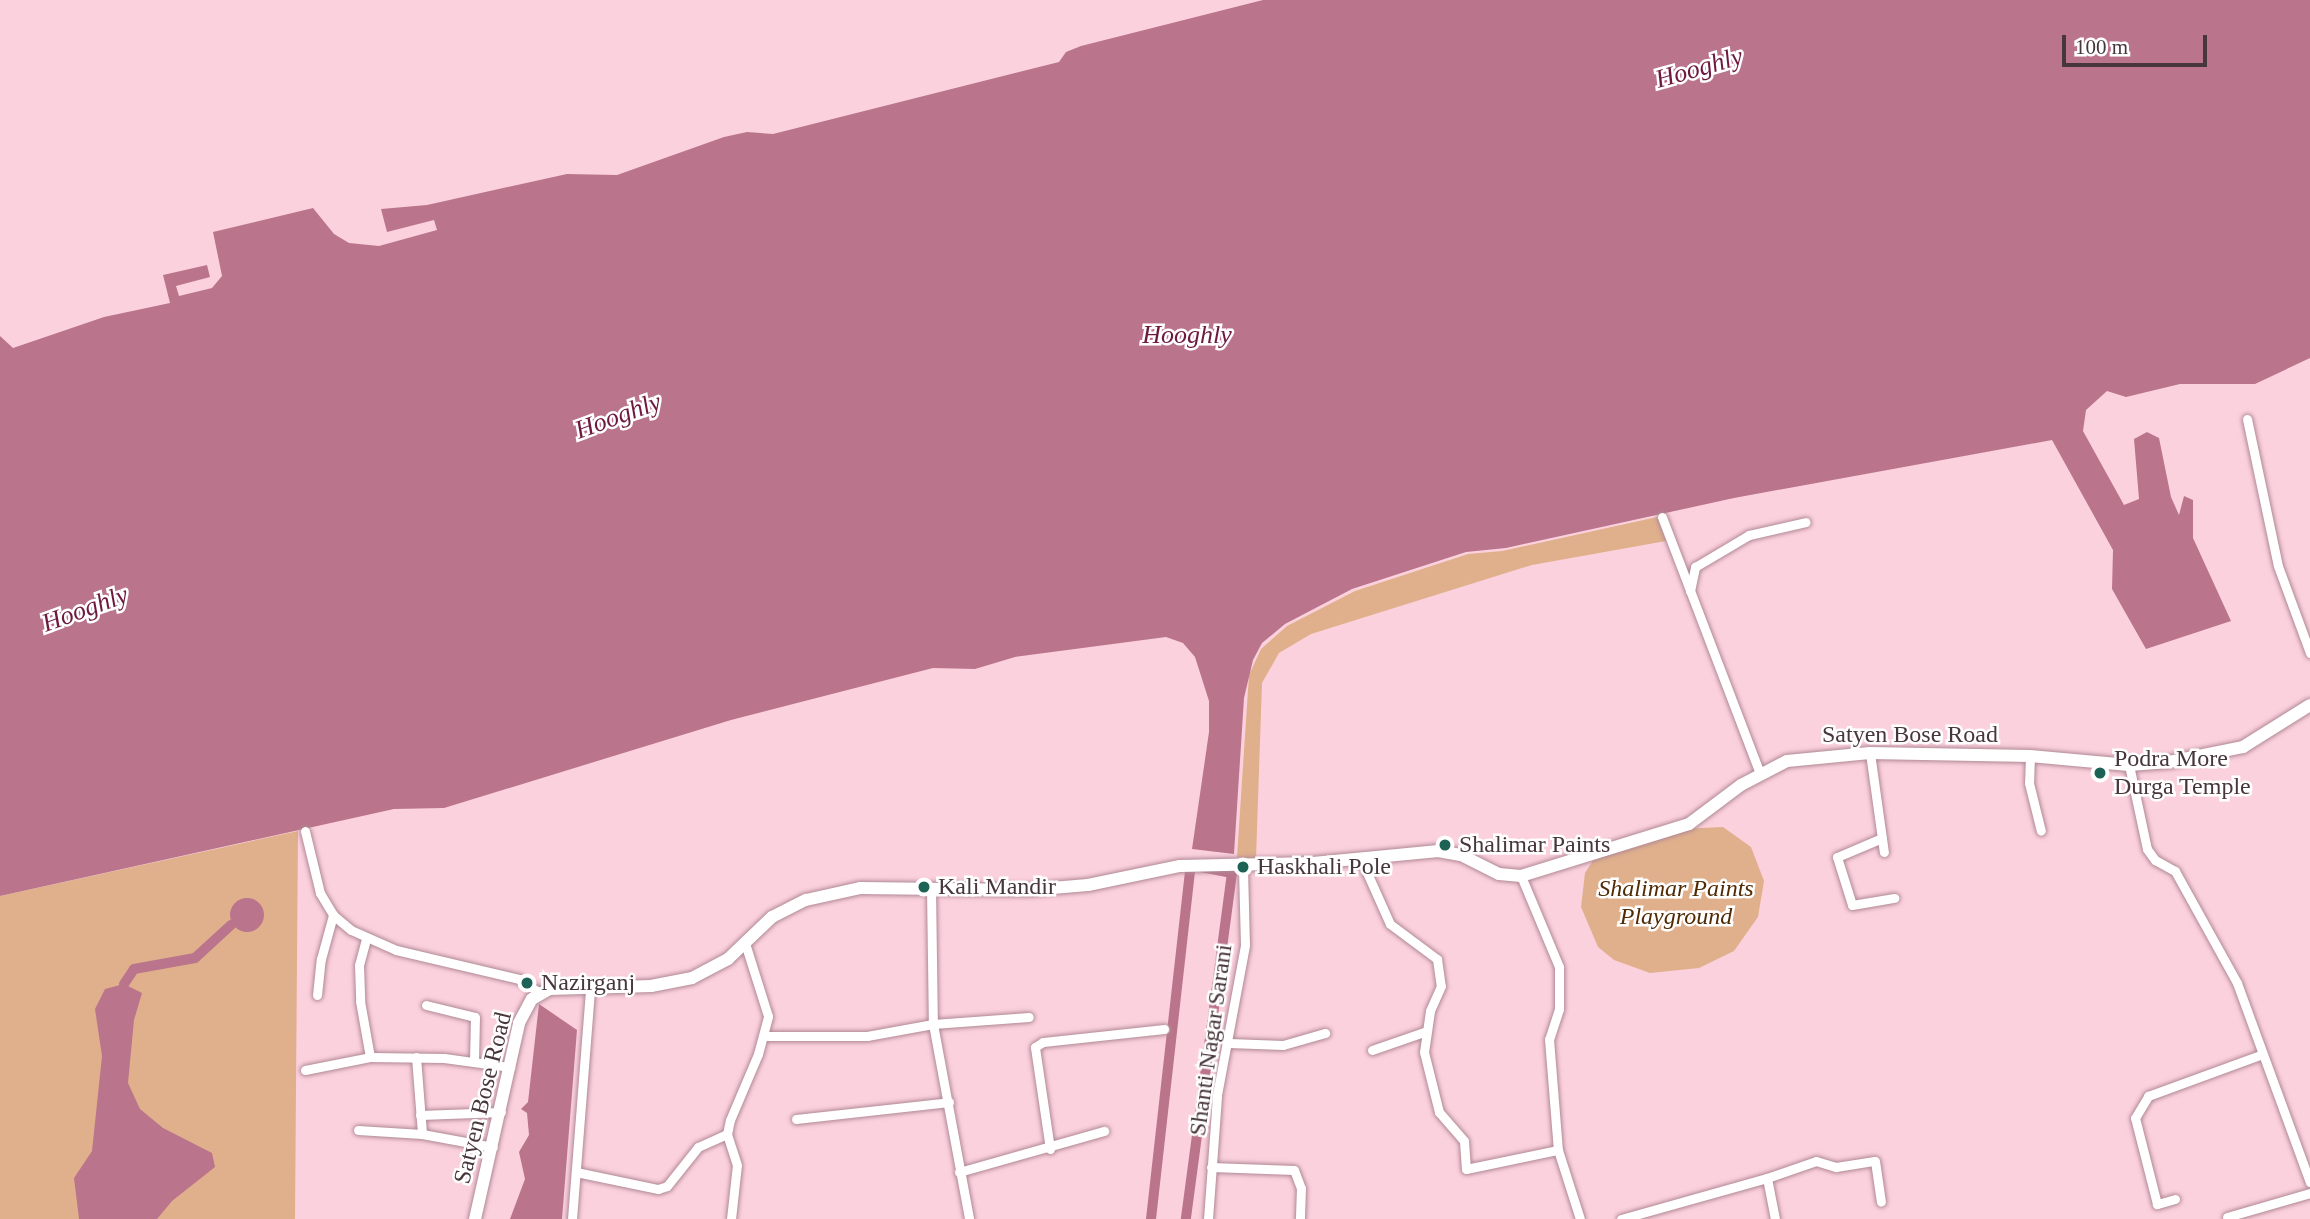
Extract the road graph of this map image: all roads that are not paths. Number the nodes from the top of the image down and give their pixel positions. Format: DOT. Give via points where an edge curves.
graph roads {
  1 [pos="2247,419"];
  2 [pos="1662,517"];
  3 [pos="1805,522"];
  4 [pos="1690,592"];
  5 [pos="2310,653"];
  6 [pos="2310,705"];
  7 [pos="1870,753"];
  8 [pos="2030,756"];
  9 [pos="2129,765"];
  10 [pos="1760,773"];
  11 [pos="305,831"];
  12 [pos="2041,831"];
  13 [pos="1882,838"];
  14 [pos="1884,852"];
  15 [pos="1360,857"];
  16 [pos="1239,865"];
  17 [pos="1521,876"];
  18 [pos="931,887"];
  19 [pos="1894,898"];
  20 [pos="333,915"];
  21 [pos="366,939"];
  22 [pos="745,943"];
  23 [pos="590,988"];
  24 [pos="540,993"];
  25 [pos="317,995"];
  26 [pos="426,1005"];
  27 [pos="1029,1017"];
  28 [pos="933,1024"];
  29 [pos="1164,1029"];
  30 [pos="1424,1032"];
  31 [pos="1325,1033"];
  32 [pos="764,1036"];
  33 [pos="1229,1043"];
  34 [pos="1372,1050"];
  35 [pos="2260,1055"];
  36 [pos="370,1057"];
  37 [pos="416,1058"];
  38 [pos="474,1062"];
  39 [pos="510,1067"];
  40 [pos="304,1070"];
  41 [pos="949,1102"];
  42 [pos="501,1112"];
  43 [pos="420,1115"];
  44 [pos="796,1119"];
  45 [pos="358,1129"];
  46 [pos="1104,1131"];
  47 [pos="422,1133"];
  48 [pos="727,1134"];
  49 [pos="493,1147"];
  50 [pos="1050,1149"];
  51 [pos="1559,1150"];
  52 [pos="1211,1167"];
  53 [pos="576,1172"];
  54 [pos="959,1172"];
  55 [pos="1767,1178"];
  56 [pos="2310,1182"];
  57 [pos="2310,1193"];
  58 [pos="2175,1199"];
  59 [pos="1881,1202"];
  60 [pos="2227,1217"];
  61 [pos="475,1219"];
  62 [pos="574,1219"];
  63 [pos="731,1219"];
  64 [pos="969,1219"];
  65 [pos="1208,1219"];
  66 [pos="1300,1219"];
  67 [pos="1580,1219"];
  68 [pos="1621,1219"];
  69 [pos="1775,1219"];
  1 -- 5 [label="street" via="2278,566"];
  2 -- 4 [label="street"];
  3 -- 4 [label="street" via="1749,535 1695,567"];
  4 -- 10 [label="street"];
  6 -- 9 [label="main road, Satyen Bose Road" via="2243,747"];
  7 -- 8 [label="main road, Satyen Bose Road"];
  7 -- 10 [label="main road, Satyen Bose Road" via="1814,756"];
  7 -- 13 [label="street"];
  8 -- 9 [label="main road, Satyen Bose Road"];
  8 -- 12 [label="street" via="2029,783"];
  9 -- 35 [label="street" via="2147,849 2155,860 2175,871 2237,983"];
  10 -- 17 [label="main road, Satyen Bose Road" via="1689,824"];
  11 -- 20 [label="street" via="320,893"];
  13 -- 14 [label="street"];
  13 -- 19 [label="street" via="1837,857 1852,905"];
  15 -- 16 [label="main road, Satyen Bose Road"];
  15 -- 17 [label="main road, Satyen Bose Road" via="1438,851 1461,855 1499,874"];
  15 -- 30 [label="street" via="1390,924 1437,959 1439,998"];
  16 -- 18 [label="main road, Satyen Bose Road" via="1208,865 1056,888"];
  16 -- 33 [label="street, Shanti Nagar Sarani" via="1245,945"];
  17 -- 51 [label="street" via="1559,967 1559,1009 1549,1039"];
  18 -- 22 [label="main road, Satyen Bose Road" via="860,888 806,900 772,917"];
  18 -- 28 [label="street"];
  20 -- 21 [label="street"];
  20 -- 25 [label="street"];
  21 -- 24 [label="street" via="519,979"];
  21 -- 36 [label="street" via="359,965 360,1001"];
  22 -- 23 [label="main road, Satyen Bose Road" via="728,960 692,978 651,986"];
  22 -- 32 [label="street" via="768,1016"];
  23 -- 24 [label="main road, Satyen Bose Road"];
  23 -- 53 [label="street"];
  24 -- 39 [label="main road, Satyen Bose Road" via="524,1010"];
  26 -- 38 [label="street" via="475,1017"];
  27 -- 28 [label="street"];
  28 -- 32 [label="street" via="867,1036"];
  28 -- 41 [label="street"];
  29 -- 50 [label="street" via="1043,1042 1035,1048"];
  30 -- 34 [label="street"];
  30 -- 51 [label="street" via="1434,1099 1464,1141 1466,1169"];
  31 -- 33 [label="street" via="1283,1045"];
  32 -- 48 [label="street"];
  33 -- 52 [label="street, Shanti Nagar Sarani" via="1217,1096"];
  35 -- 56 [label="street"];
  35 -- 58 [label="street" via="2148,1097 2135,1118 2157,1205"];
  36 -- 37 [label="street"];
  36 -- 40 [label="street"];
  37 -- 38 [label="street"];
  37 -- 43 [label="street"];
  38 -- 39 [label="street"];
  39 -- 42 [label="main road, Satyen Bose Road"];
  41 -- 44 [label="street"];
  41 -- 54 [label="street"];
  42 -- 43 [label="street"];
  42 -- 49 [label="main road, Satyen Bose Road"];
  43 -- 47 [label="street"];
  45 -- 47 [label="street"];
  46 -- 50 [label="street"];
  47 -- 49 [label="street"];
  48 -- 53 [label="street" via="698,1147 667,1186 658,1189"];
  48 -- 63 [label="street" via="737,1165"];
  49 -- 61 [label="main road, Satyen Bose Road"];
  50 -- 54 [label="street"];
  51 -- 67 [label="street"];
  52 -- 65 [label="street, Shanti Nagar Sarani"];
  52 -- 66 [label="street" via="1294,1170 1301,1188"];
  53 -- 62 [label="street"];
  54 -- 64 [label="street"];
  55 -- 59 [label="street" via="1816,1161 1836,1167 1875,1161"];
  55 -- 68 [label="street"];
  55 -- 69 [label="street"];
  57 -- 60 [label="street"];
}
